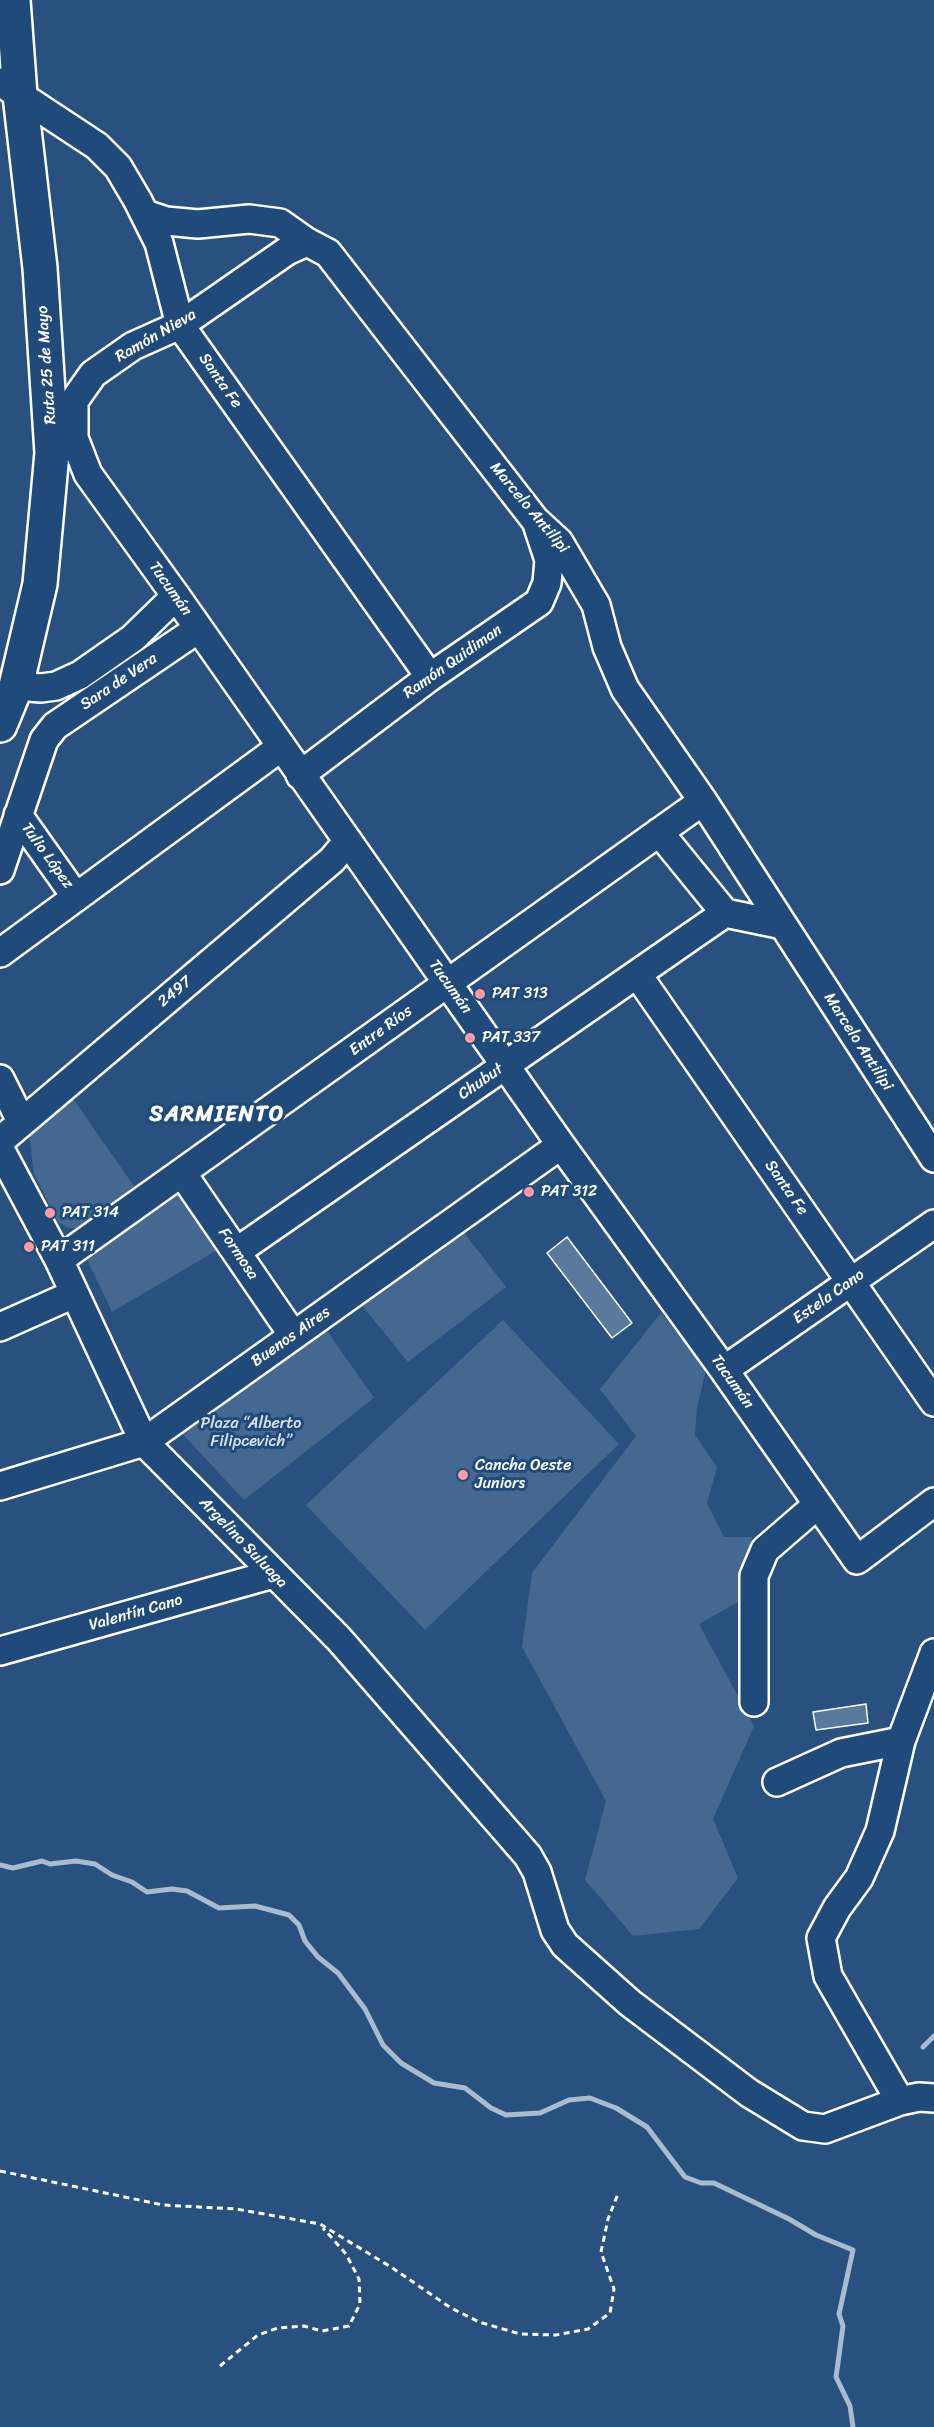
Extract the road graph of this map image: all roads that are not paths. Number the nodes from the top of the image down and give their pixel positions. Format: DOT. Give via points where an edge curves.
graph roads {
  1 [pos="13,0"];
  2 [pos="10,89"];
  3 [pos="145,214"];
  4 [pos="307,242"];
  5 [pos="180,325"];
  6 [pos="74,401"];
  7 [pos="536,520"];
  8 [pos="176,596"];
  9 [pos="198,629"];
  10 [pos="430,677"];
  11 [pos="16,686"];
  12 [pos="0,725"];
  13 [pos="44,740"];
  14 [pos="280,747"];
  15 [pos="300,775"];
  16 [pos="703,801"];
  17 [pos="18,815"];
  18 [pos="659,832"];
  19 [pos="348,841"];
  20 [pos="0,870"];
  21 [pos="76,897"];
  22 [pos="725,913"];
  23 [pos="783,925"];
  24 [pos="0,952"];
  25 [pos="637,974"];
  26 [pos="447,984"];
  27 [pos="505,1065"];
  28 [pos="0,1079"];
  29 [pos="21,1121"];
  30 [pos="0,1141"];
  31 [pos="561,1145"];
  32 [pos="0,1149"];
  33 [pos="934,1158"];
  34 [pos="182,1173"];
  35 [pos="934,1224"];
  36 [pos="236,1252"];
  37 [pos="59,1260"];
  38 [pos="851,1282"];
  39 [pos="74,1294"];
  40 [pos="0,1327"];
  41 [pos="293,1335"];
  42 [pos="724,1370"];
  43 [pos="934,1402"];
  44 [pos="144,1442"];
  45 [pos="0,1486"];
  46 [pos="934,1502"];
  47 [pos="817,1505"];
  48 [pos="273,1574"];
  49 [pos="0,1652"];
  50 [pos="934,1653"];
  51 [pos="754,1701"];
  52 [pos="901,1741"];
  53 [pos="777,1782"];
  54 [pos="934,2098"];
  55 [pos="900,2102"];
  1 -- 2 [label="main road, Ruta 25 de Mayo"];
  2 -- 3 [label="street, Santa Fe" via="96,146 118,167"];
  2 -- 11 [label="main road, Ruta 25 de Mayo" via="40,268 52,453 40,584"];
  3 -- 4 [label="street, Marcelo Antilipi" via="198,224 249,219 280,223"];
  3 -- 5 [label="street, Santa Fe" via="159,243"];
  4 -- 5 [label="street, Ramón Nieva" via="287,251"];
  4 -- 7 [label="street, Marcelo Antilipi" via="328,253"];
  5 -- 6 [label="street, Ramón Nieva" via="133,346 93,374"];
  5 -- 10 [label="street, Santa Fe"];
  6 -- 8 [label="street, Tucumán" via="74,438 88,474"];
  7 -- 10 [label="street, Ramón Quidiman" via="549,560 547,583 539,602"];
  7 -- 16 [label="street, Marcelo Antilipi" via="559,542 596,605 607,647 625,689"];
  8 -- 9 [label="street, Tucumán"];
  8 -- 11 [label="street" via="133,638 80,675 49,687"];
  9 -- 13 [label="street, Sara de Vera" via="55,726"];
  9 -- 14 [label="street, Tucumán"];
  10 -- 15 [label="street, Ramón Quidiman"];
  11 -- 12 [label="main road, Ruta 25 de Mayo"];
  13 -- 17 [label="street, Tulio López"];
  14 -- 15 [label="street, Tucumán"];
  14 -- 21 [label="street"];
  15 -- 19 [label="street, Tucumán"];
  16 -- 18 [label="street, Entre Ríos"];
  16 -- 23 [label="street, Marcelo Antilipi"];
  17 -- 20 [label="street, Tulio López"];
  17 -- 21 [label="street, Tulio López"];
  18 -- 22 [label="street"];
  18 -- 26 [label="street, Entre Ríos"];
  19 -- 26 [label="street, Tucumán"];
  19 -- 29 [label="street, 2497" via="332,861"];
  21 -- 24 [label="street"];
  22 -- 23 [label="street"];
  22 -- 25 [label="street, Chubut"];
  23 -- 33 [label="street, Marcelo Antilipi"];
  25 -- 27 [label="street, Chubut"];
  25 -- 38 [label="street, Santa Fe"];
  26 -- 27 [label="street, Tucumán"];
  26 -- 34 [label="street, Entre Ríos"];
  27 -- 31 [label="street, Tucumán"];
  27 -- 36 [label="street, Chubut"];
  28 -- 29 [label="street"];
  29 -- 30 [label="street, 2497"];
  31 -- 41 [label="street, Buenos Aires"];
  31 -- 42 [label="street, Tucumán"];
  32 -- 37 [label="street, Argelino Suluaga"];
  34 -- 36 [label="street, Formosa"];
  34 -- 37 [label="street, Entre Ríos"];
  35 -- 38 [label="street, Estela Cano"];
  36 -- 41 [label="street, Formosa"];
  37 -- 39 [label="street, Argelino Suluaga"];
  38 -- 42 [label="street, Estela Cano"];
  38 -- 43 [label="street, Santa Fe"];
  39 -- 40 [label="street"];
  39 -- 44 [label="street, Argelino Suluaga"];
  41 -- 44 [label="street, Buenos Aires"];
  42 -- 47 [label="street, Tucumán"];
  44 -- 45 [label="street, Buenos Aires"];
  44 -- 48 [label="street, Argelino Suluaga"];
  46 -- 47 [label="street, Tucumán" via="857,1560"];
  47 -- 51 [label="street" via="765,1550 754,1576"];
  48 -- 49 [label="street, Valentín Cano"];
  48 -- 55 [label="street, Argelino Suluaga" via="339,1639 528,1856 555,1930 565,1945 622,1996 749,2093 803,2126 825,2129"];
  50 -- 52 [label="street"];
  52 -- 53 [label="street" via="841,1753"];
  52 -- 55 [label="street" via="880,1831 859,1878 821,1938 828,1976"];
  54 -- 55 [label="street, Argelino Suluaga"];
}
